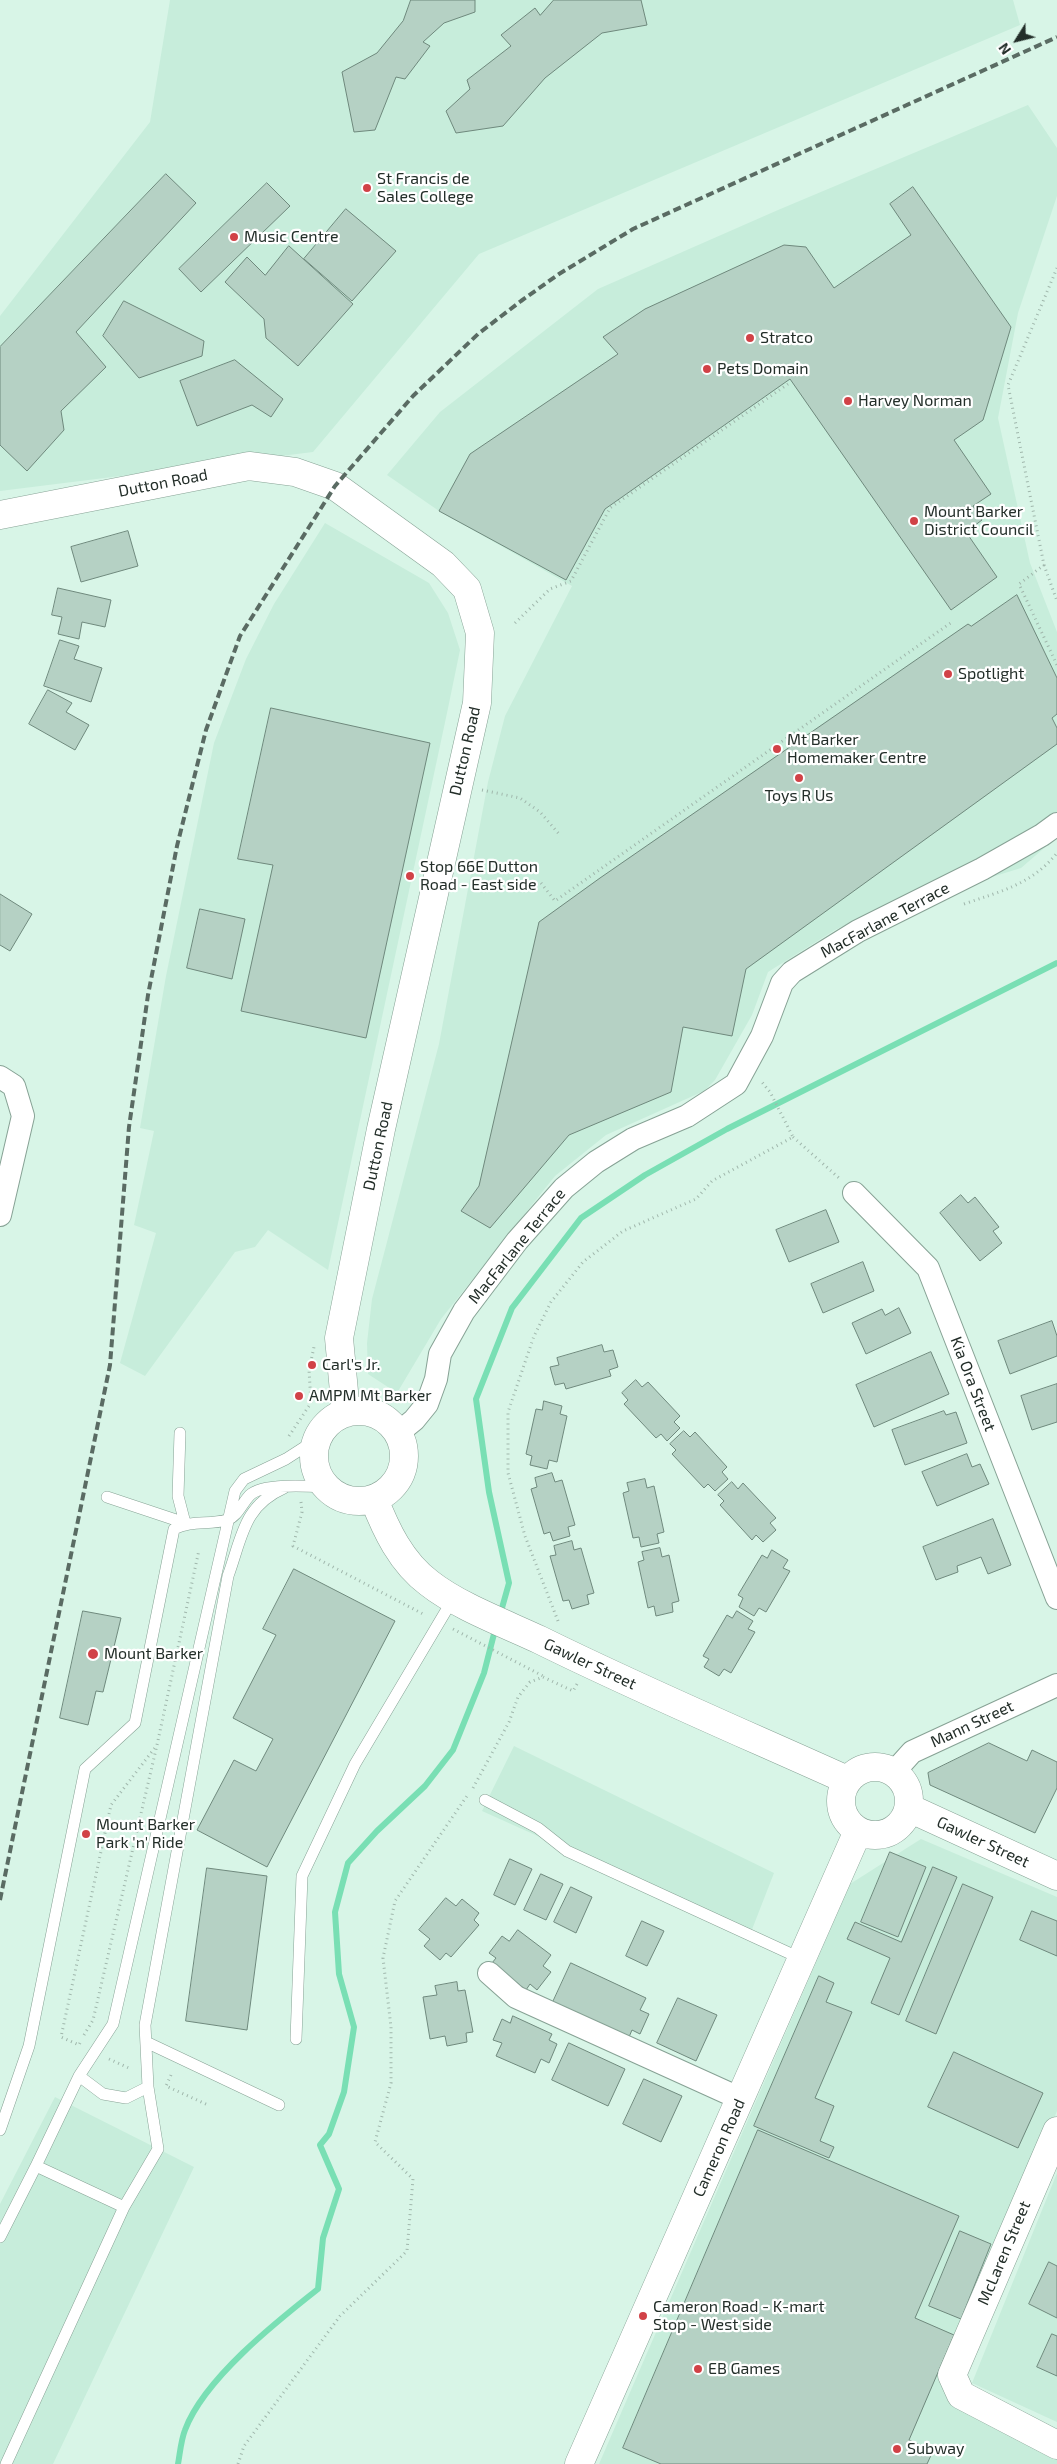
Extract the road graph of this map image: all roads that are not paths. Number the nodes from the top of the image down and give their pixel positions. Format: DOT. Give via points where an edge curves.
graph roads {
  1 [pos="0,515"];
  2 [pos="1057,824"];
  3 [pos="0,1077"];
  4 [pos="854,1193"];
  5 [pos="0,1215"];
  6 [pos="346,1413"];
  7 [pos="398,1433"];
  8 [pos="180,1434"];
  9 [pos="317,1439"];
  10 [pos="326,1486"];
  11 [pos="284,1488"];
  12 [pos="107,1497"];
  13 [pos="374,1499"];
  14 [pos="228,1520"];
  15 [pos="185,1523"];
  16 [pos="1057,1598"];
  17 [pos="465,1604"];
  18 [pos="1057,1685"];
  19 [pos="894,1772"];
  20 [pos="847,1780"];
  21 [pos="485,1800"];
  22 [pos="909,1808"];
  23 [pos="858,1831"];
  24 [pos="1057,1876"];
  25 [pos="802,1959"];
  26 [pos="489,1973"];
  27 [pos="296,2039"];
  28 [pos="146,2042"];
  29 [pos="79,2076"];
  30 [pos="148,2087"];
  31 [pos="741,2099"];
  32 [pos="279,2105"];
  33 [pos="0,2130"];
  34 [pos="1057,2131"];
  35 [pos="36,2166"];
  36 [pos="124,2207"];
  37 [pos="0,2236"];
  38 [pos="1057,2445"];
  39 [pos="6,2464"];
  40 [pos="578,2464"];
  1 -- 6 [label="street, Dutton Road" via="249,466 295,472 334,486 443,564 467,589 480,632 477,703 392,1081 339,1338"];
  2 -- 7 [label="street, MacFarlane Terrace" via="982,869 858,931 792,972 782,983 762,1036 736,1084 687,1116 633,1139 596,1162 564,1188 518,1241 464,1311 440,1354 427,1404"];
  3 -- 5 [label="street" via="14,1086 23,1116"];
  4 -- 16 [label="street, Kia Ora Street" via="928,1268"];
  6 -- 7 [label="street" via="371,1412 386,1420"];
  6 -- 9 [label="street" via="328,1422"];
  7 -- 13 [label="street" via="403,1445 401,1472 390,1488"];
  8 -- 15 [label="lane" via="178,1496"];
  9 -- 10 [label="street" via="315,1467"];
  9 -- 14 [label="lane" via="240,1483"];
  10 -- 11 [label="lane"];
  10 -- 13 [label="street" via="343,1498"];
  11 -- 14 [label="lane" via="261,1488 251,1493 240,1510"];
  11 -- 28 [label="lane" via="269,1494 256,1505 243,1530 228,1576 144,2025"];
  12 -- 15 [label="lane"];
  13 -- 17 [label="street, Gawler Street" via="393,1542 407,1562 429,1584"];
  14 -- 15 [label="lane"];
  14 -- 29 [label="lane" via="113,2024"];
  15 -- 33 [label="lane" via="174,1529 134,1723 85,1769 29,2046"];
  17 -- 20 [label="street, Gawler Street" via="589,1664"];
  17 -- 27 [label="lane" via="355,1764 302,1876"];
  18 -- 19 [label="street, Mann Street" via="912,1752"];
  19 -- 20 [label="street" via="876,1766 867,1767"];
  19 -- 22 [label="street" via="906,1784"];
  20 -- 23 [label="street" via="840,1801 849,1824"];
  21 -- 25 [label="lane" via="538,1828 567,1851"];
  22 -- 23 [label="street" via="902,1824 893,1831 882,1835"];
  22 -- 24 [label="street, Gawler Street"];
  23 -- 25 [label="street, Cameron Road"];
  25 -- 31 [label="street, Cameron Road"];
  26 -- 31 [label="street" via="516,1997"];
  28 -- 30 [label="lane"];
  28 -- 32 [label="lane"];
  29 -- 30 [label="lane" via="103,2094 126,2098"];
  29 -- 35 [label="lane"];
  30 -- 36 [label="lane" via="158,2149"];
  31 -- 40 [label="street, Cameron Road"];
  34 -- 38 [label="street, McLaren Street" via="952,2375 961,2395"];
  35 -- 36 [label="lane"];
  35 -- 37 [label="lane"];
  36 -- 39 [label="lane"];
}
